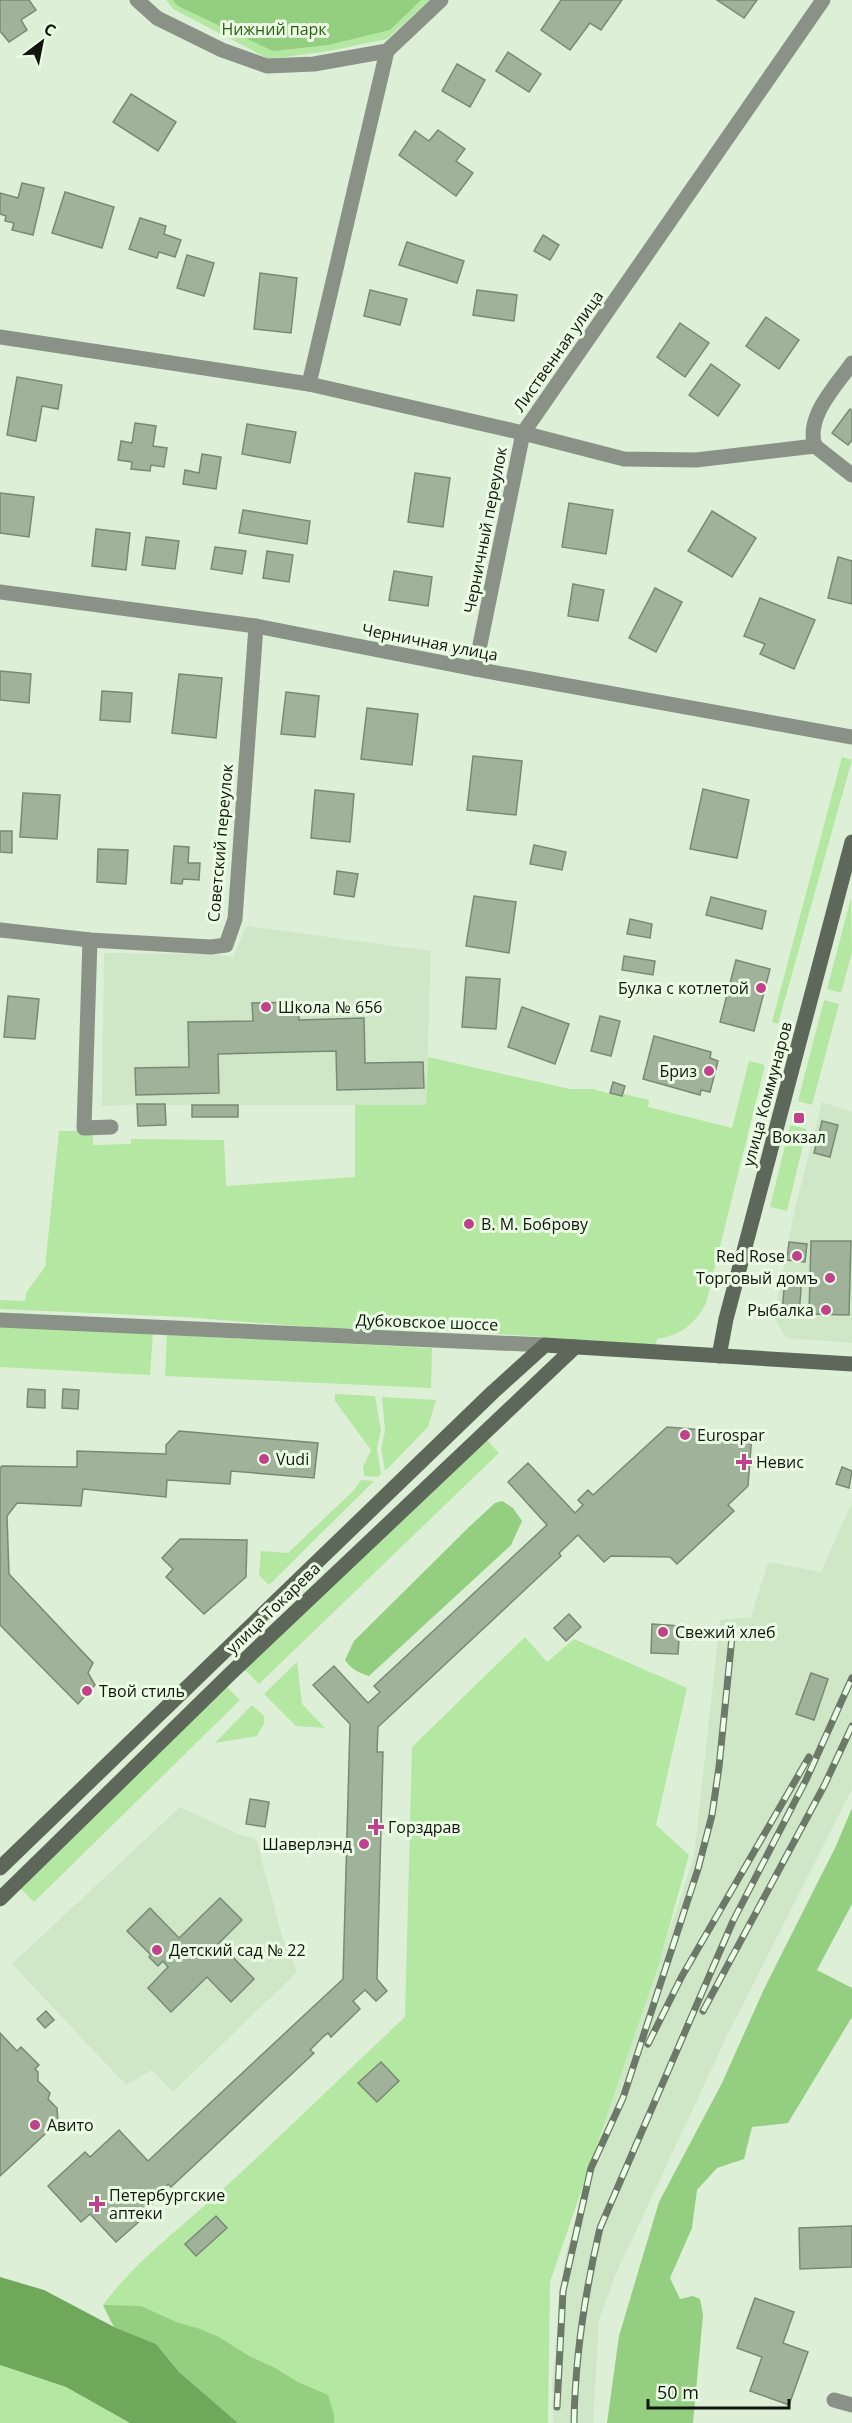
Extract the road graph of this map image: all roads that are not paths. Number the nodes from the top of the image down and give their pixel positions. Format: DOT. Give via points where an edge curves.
graph roads {
  1 [pos="137,0"];
  2 [pos="441,0"];
  3 [pos="823,0"];
  4 [pos="387,51"];
  5 [pos="0,337"];
  6 [pos="852,363"];
  7 [pos="309,384"];
  8 [pos="523,433"];
  9 [pos="815,446"];
  10 [pos="852,475"];
  11 [pos="0,592"];
  12 [pos="256,626"];
  13 [pos="475,669"];
  14 [pos="852,737"];
  15 [pos="852,842"];
  16 [pos="0,930"];
  17 [pos="90,940"];
  18 [pos="111,1128"];
  19 [pos="0,1320"];
  20 [pos="545,1345"];
  21 [pos="575,1347"];
  22 [pos="719,1356"];
  23 [pos="852,1364"];
  24 [pos="0,1868"];
  25 [pos="0,1899"];
  26 [pos="834,2400"];
  27 [pos="852,2405"];
  1 -- 4 [label="street" via="157,18 222,50 267,66 314,64"];
  2 -- 4 [label="street"];
  3 -- 8 [label="street, Лиственная улица"];
  4 -- 7 [label="street"];
  5 -- 7 [label="street, Лиственная улица"];
  6 -- 9 [label="street" via="818,412 812,435"];
  7 -- 8 [label="street, Лиственная улица"];
  8 -- 9 [label="street" via="624,459 696,460"];
  8 -- 13 [label="street, Черничный переулок"];
  9 -- 10 [label="street"];
  11 -- 12 [label="street, Черничная улица"];
  12 -- 13 [label="street, Черничная улица"];
  12 -- 17 [label="street, Советский переулок" via="234,919 226,945"];
  13 -- 14 [label="street, Черничная улица"];
  15 -- 22 [label="main road, улица Коммунаров"];
  16 -- 17 [label="street, Советский переулок"];
  17 -- 18 [label="street" via="84,1128"];
  19 -- 20 [label="street, Дубковское шоссе"];
  20 -- 21 [label="main road, Дубковское шоссе"];
  20 -- 24 [label="main road, улица Токарева"];
  21 -- 22 [label="main road, Дубковское шоссе"];
  21 -- 25 [label="main road, улица Токарева" via="231,1673"];
  22 -- 23 [label="main road, Дубковское шоссе"];
  26 -- 27 [label="street"];
}
